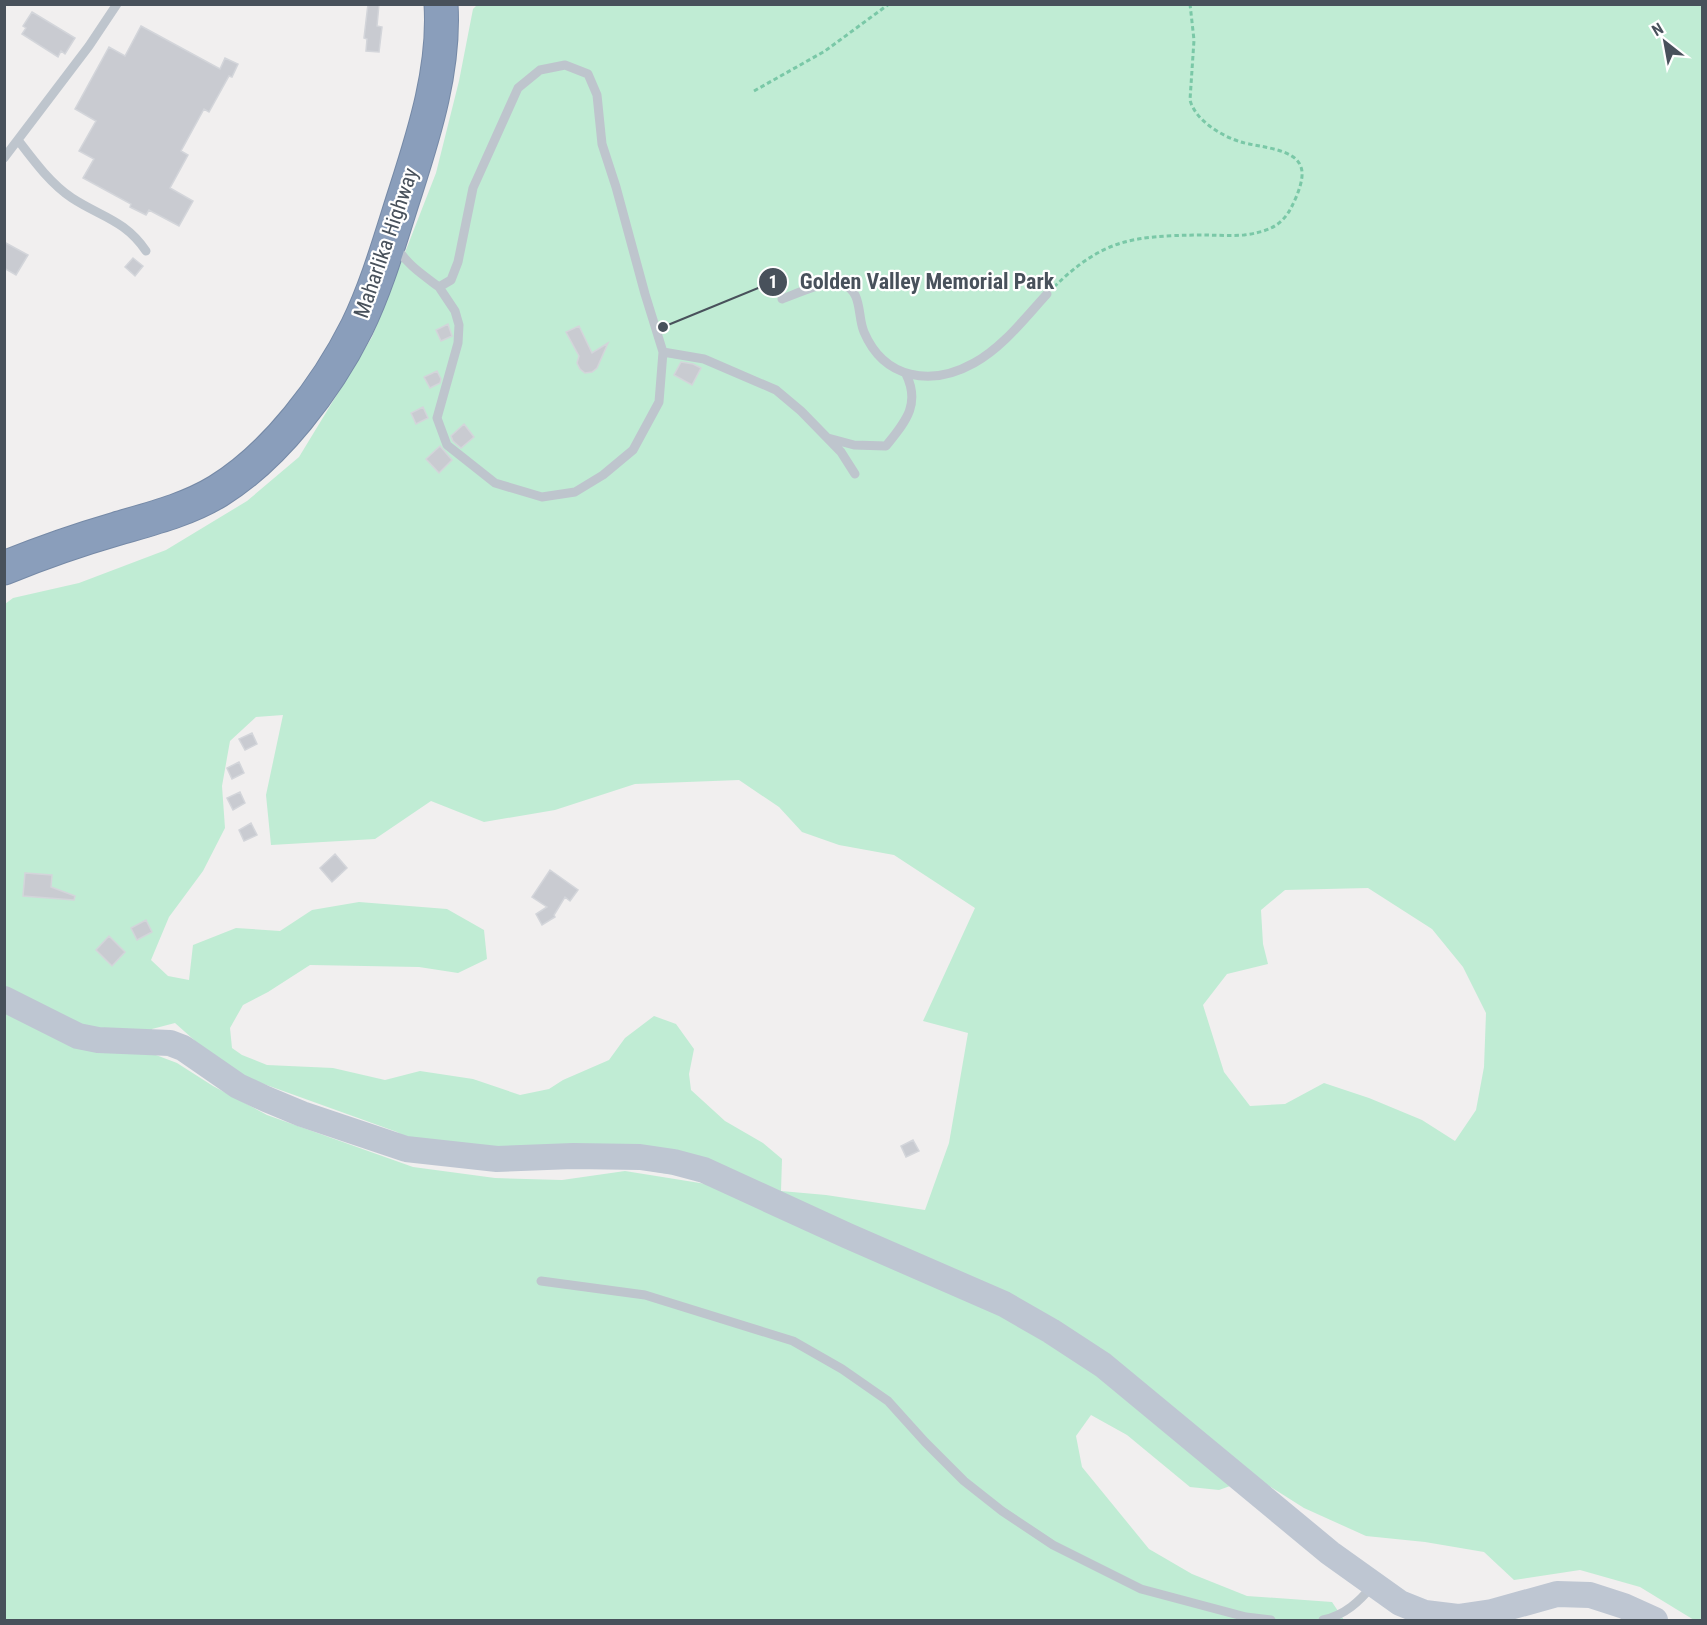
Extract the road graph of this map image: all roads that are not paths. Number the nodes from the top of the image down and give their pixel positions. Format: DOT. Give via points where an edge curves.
graph roads {
  1 [pos="117,4"];
  2 [pos="441,4"];
  3 [pos="18,140"];
  4 [pos="4,159"];
  5 [pos="391,236"];
  6 [pos="146,251"];
  7 [pos="440,287"];
  8 [pos="1047,294"];
  9 [pos="782,299"];
  10 [pos="663,352"];
  11 [pos="906,374"];
  12 [pos="826,437"];
  13 [pos="855,474"];
  14 [pos="4,568"];
  15 [pos="4,999"];
  16 [pos="541,1281"];
  17 [pos="1374,1584"];
  18 [pos="1428,1617"];
  19 [pos="1271,1620"];
  20 [pos="1323,1620"];
  21 [pos="1655,1620"];
  1 -- 3 [label="lane"];
  2 -- 5 [label="highway, Maharlika Highway" via="442,27 431,102"];
  3 -- 4 [label="lane"];
  3 -- 6 [label="lane" via="58,188 125,226"];
  5 -- 7 [label="lane" via="400,254"];
  5 -- 14 [label="highway, Maharlika Highway" via="357,327 320,388 268,452 216,492 174,511 57,547"];
  7 -- 10 [label="lane" via="459,325 458,344 437,418 447,445 495,483 543,497 575,492 603,476 633,450 659,402"];
  7 -- 10 [label="lane" via="452,280 473,188 518,88 540,70 565,65 588,74 597,95 602,144"];
  8 -- 11 [label="lane" via="1000,344 974,363 926,377"];
  9 -- 11 [label="lane" via="826,284 845,284 856,296 863,329 876,353 885,363"];
  10 -- 12 [label="lane" via="704,359 776,390"];
  11 -- 12 [label="lane" via="913,389 911,407 886,447 854,445"];
  12 -- 13 [label="lane"];
  15 -- 17 [label="main road" via="78,1036 170,1043 266,1099 406,1149 496,1159 640,1157 704,1170 1004,1304 1051,1331 1103,1365 1330,1553"];
  16 -- 19 [label="lane" via="645,1295 793,1341 888,1401 964,1481 1053,1545 1141,1589"];
  17 -- 18 [label="main road"];
  17 -- 20 [label="lane" via="1348,1611"];
  18 -- 21 [label="main road" via="1492,1612 1557,1594 1590,1595"];
}
